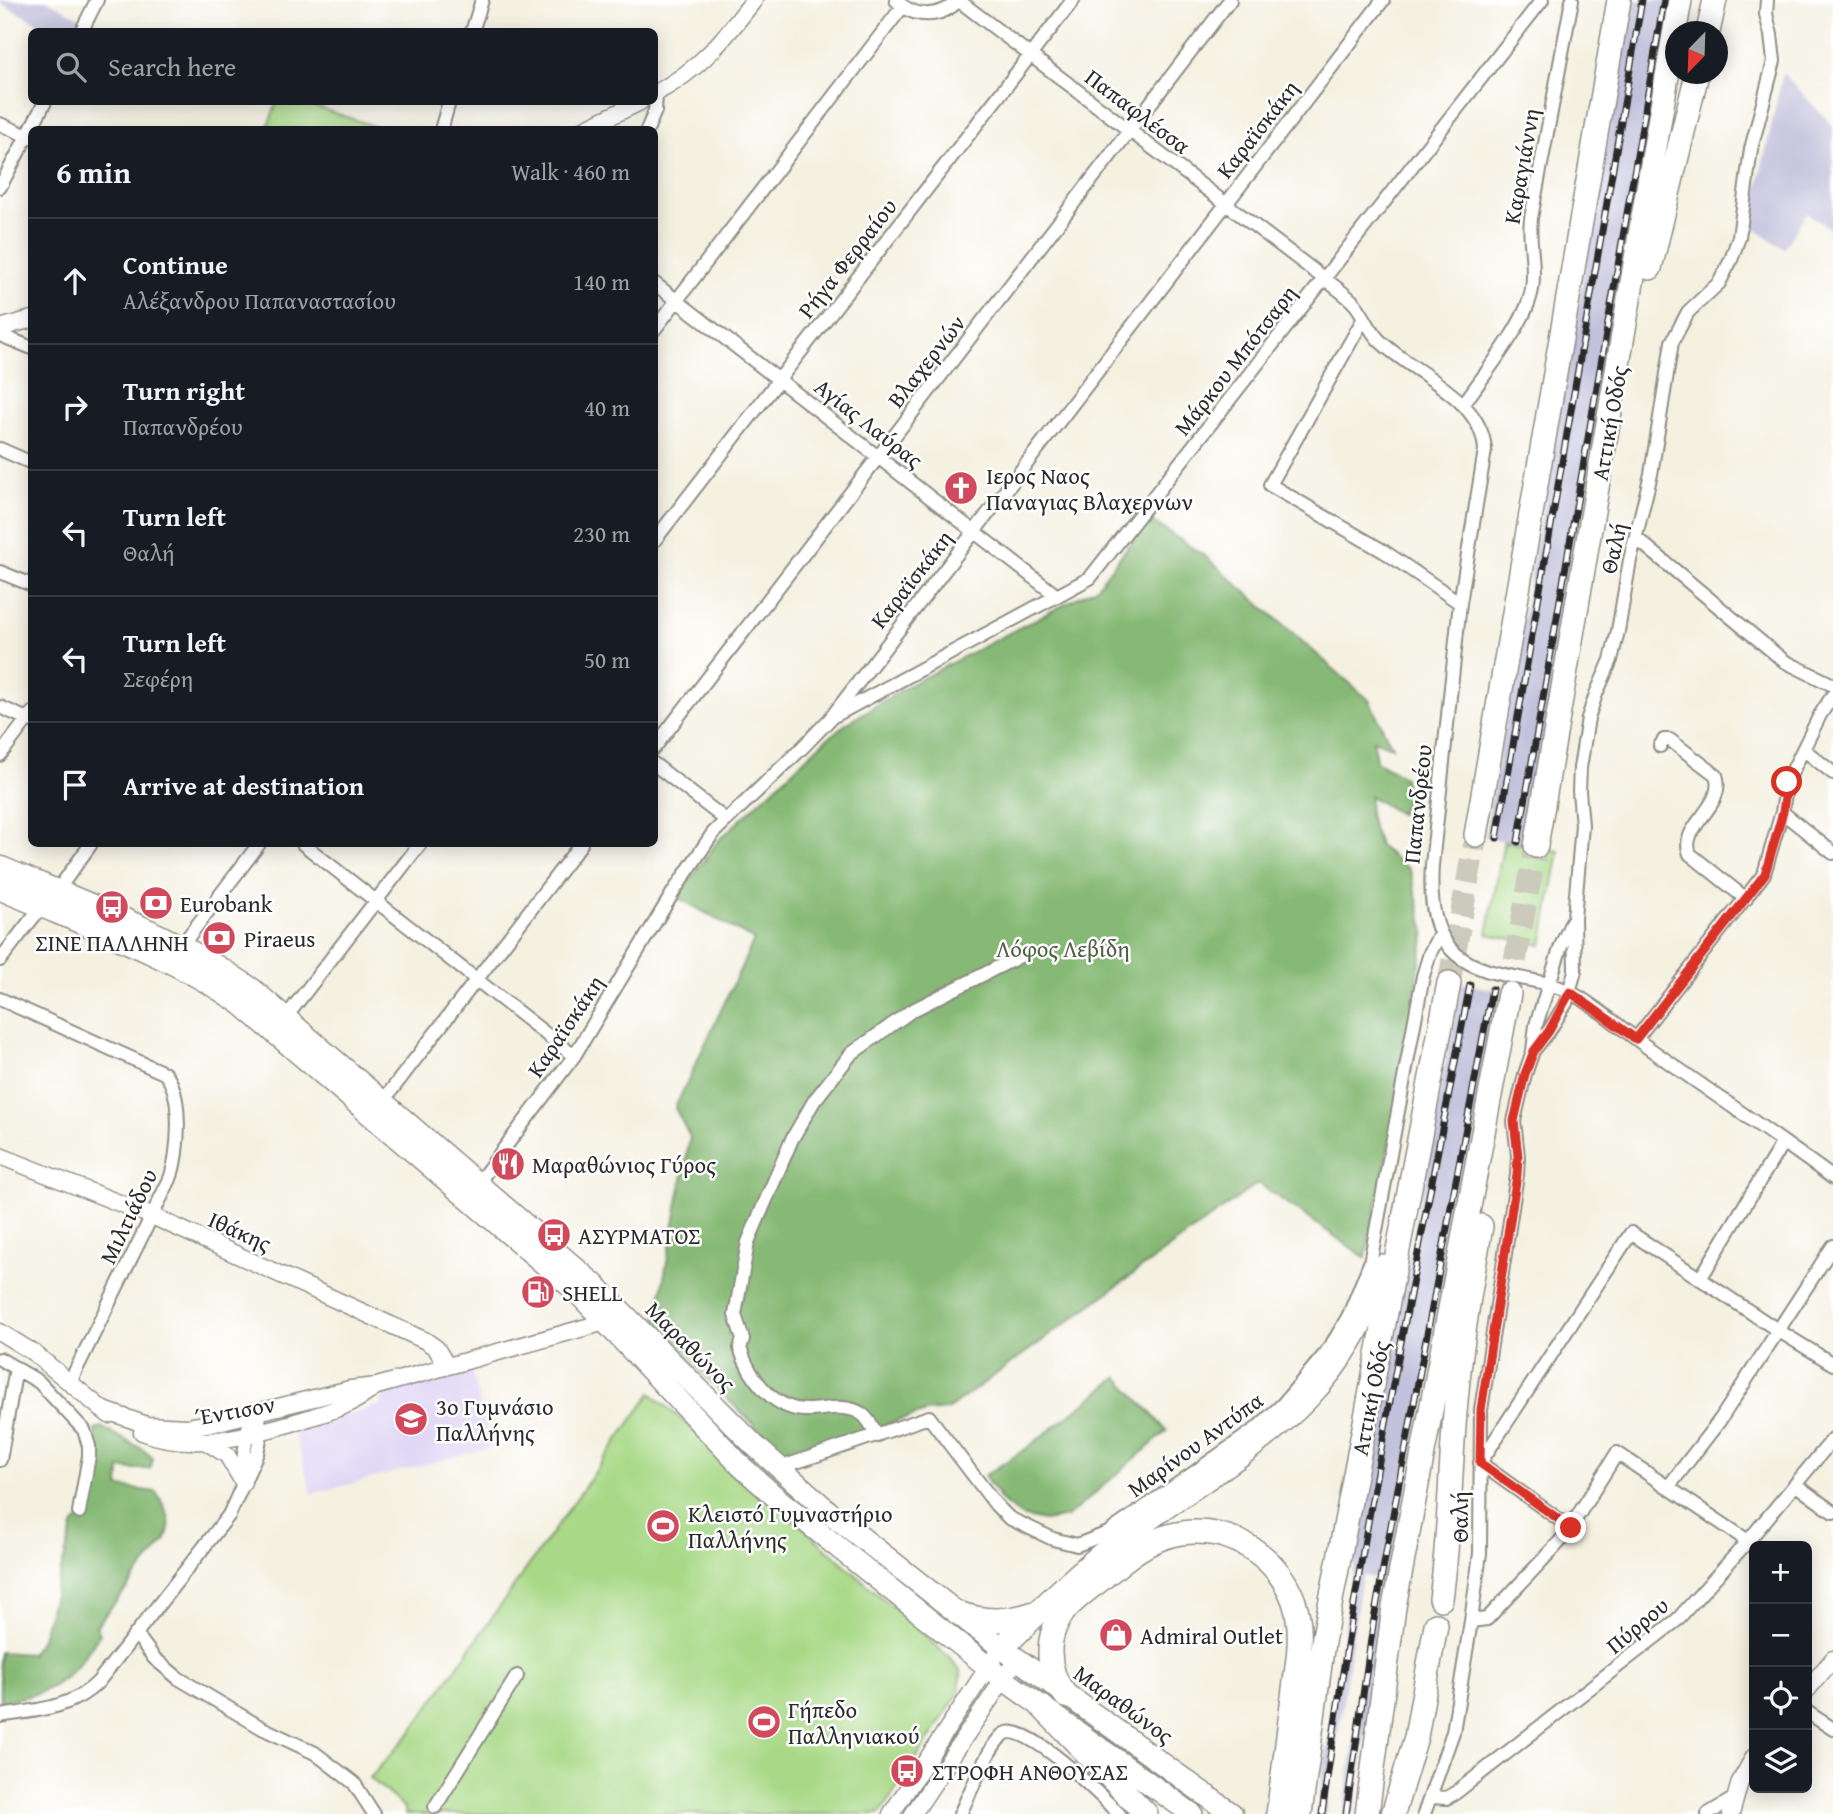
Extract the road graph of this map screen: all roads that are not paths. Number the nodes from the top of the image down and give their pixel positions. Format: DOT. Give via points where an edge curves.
graph roads {
  1 [pos="97,0"];
  2 [pos="482,0"];
  3 [pos="754,0"];
  4 [pos="958,0"];
  5 [pos="1073,0"];
  6 [pos="1230,0"];
  7 [pos="1383,0"];
  8 [pos="1542,0"];
  9 [pos="1572,0"];
  10 [pos="1619,0"];
  11 [pos="1681,0"];
  12 [pos="1716,0"];
  13 [pos="1767,0"];
  14 [pos="899,3"];
  15 [pos="1711,21"];
  16 [pos="83,28"];
  17 [pos="473,28"];
  18 [pos="1031,55"];
  19 [pos="1695,84"];
  20 [pos="658,92"];
  21 [pos="44,105"];
  22 [pos="448,105"];
  23 [pos="634,105"];
  24 [pos="654,105"];
  25 [pos="0,124"];
  26 [pos="34,126"];
  27 [pos="441,126"];
  28 [pos="590,126"];
  29 [pos="648,126"];
  30 [pos="1130,131"];
  31 [pos="28,137"];
  32 [pos="28,139"];
  33 [pos="0,187"];
  34 [pos="1226,204"];
  35 [pos="1326,280"];
  36 [pos="658,286"];
  37 [pos="678,301"];
  38 [pos="1364,318"];
  39 [pos="28,320"];
  40 [pos="658,325"];
  41 [pos="6,332"];
  42 [pos="28,346"];
  43 [pos="779,380"];
  44 [pos="1463,405"];
  45 [pos="0,449"];
  46 [pos="879,457"];
  47 [pos="28,461"];
  48 [pos="1591,527"];
  49 [pos="974,531"];
  50 [pos="658,536"];
  51 [pos="1636,538"];
  52 [pos="0,572"];
  53 [pos="28,583"];
  54 [pos="1057,596"];
  55 [pos="1460,603"];
  56 [pos="1833,685"];
  57 [pos="1833,695"];
  58 [pos="0,707"];
  59 [pos="28,717"];
  60 [pos="830,719"];
  61 [pos="28,720"];
  62 [pos="658,743"];
  63 [pos="1660,746"];
  64 [pos="1804,749"];
  65 [pos="0,755"];
  66 [pos="658,767"];
  67 [pos="1833,773"];
  68 [pos="1783,812"];
  69 [pos="726,820"];
  70 [pos="1476,835"];
  71 [pos="1536,846"];
  72 [pos="89,847"];
  73 [pos="256,847"];
  74 [pos="307,847"];
  75 [pos="418,847"];
  76 [pos="579,847"];
  77 [pos="1833,853"];
  78 [pos="0,867"];
  79 [pos="0,890"];
  80 [pos="57,891"];
  81 [pos="1745,899"];
  82 [pos="375,901"];
  83 [pos="41,907"];
  84 [pos="1574,918"];
  85 [pos="1440,933"];
  86 [pos="175,955"];
  87 [pos="1020,956"];
  88 [pos="0,960"];
  89 [pos="476,980"];
  90 [pos="1449,983"];
  91 [pos="1549,985"];
  92 [pos="1570,992"];
  93 [pos="0,999"];
  94 [pos="286,1017"];
  95 [pos="1636,1039"];
  96 [pos="1534,1051"];
  97 [pos="574,1056"];
  98 [pos="383,1101"];
  99 [pos="1427,1101"];
  100 [pos="1783,1142"];
  101 [pos="0,1156"];
  102 [pos="1833,1178"];
  103 [pos="478,1183"];
  104 [pos="152,1216"];
  105 [pos="1833,1246"];
  106 [pos="1700,1279"];
  107 [pos="614,1319"];
  108 [pos="1779,1331"];
  109 [pos="5,1337"];
  110 [pos="0,1359"];
  111 [pos="1833,1364"];
  112 [pos="447,1366"];
  113 [pos="16,1368"];
  114 [pos="70,1382"];
  115 [pos="377,1386"];
  116 [pos="106,1413"];
  117 [pos="254,1413"];
  118 [pos="254,1434"];
  119 [pos="877,1436"];
  120 [pos="1833,1439"];
  121 [pos="205,1441"];
  122 [pos="0,1460"];
  123 [pos="1480,1463"];
  124 [pos="779,1468"];
  125 [pos="243,1482"];
  126 [pos="1796,1485"];
  127 [pos="1669,1486"];
  128 [pos="79,1512"];
  129 [pos="1833,1512"];
  130 [pos="1571,1528"];
  131 [pos="1748,1541"];
  132 [pos="1441,1599"];
  133 [pos="1037,1612"];
  134 [pos="958,1613"];
  135 [pos="1471,1620"];
  136 [pos="1436,1625"];
  137 [pos="137,1635"];
  138 [pos="1010,1654"];
  139 [pos="1833,1659"];
  140 [pos="996,1673"];
  141 [pos="517,1676"];
  142 [pos="1812,1684"];
  143 [pos="1066,1696"];
  144 [pos="1042,1707"];
  145 [pos="1812,1715"];
  146 [pos="0,1716"];
  147 [pos="1833,1729"];
  148 [pos="1749,1766"];
  149 [pos="1432,1797"];
  150 [pos="435,1807"];
  151 [pos="1732,1807"];
  152 [pos="374,1814"];
  153 [pos="891,1814"];
  154 [pos="913,1814"];
  155 [pos="960,1814"];
  156 [pos="1119,1814"];
  157 [pos="1146,1814"];
  158 [pos="1192,1814"];
  159 [pos="1232,1814"];
  160 [pos="1278,1814"];
  161 [pos="1300,1814"];
  162 [pos="1367,1814"];
  163 [pos="1393,1814"];
  164 [pos="1424,1814"];
  165 [pos="1708,1814"];
  1 -- 16 [label="street"];
  2 -- 17 [label="street"];
  3 -- 20 [label="street" via="704,62"];
  4 -- 14 [label="street" via="943,12 930,14"];
  4 -- 18 [label="street, Παπαφλέσσα"];
  5 -- 18 [label="street, Ρήγα Φερραίου"];
  6 -- 30 [label="street, Βλαχερνών"];
  7 -- 34 [label="street, Καραϊσκάκη"];
  8 -- 35 [label="street, Μάρκου Μπότσαρη"];
  9 -- 44 [label="street, Καραγιάννη" via="1531,218 1533,286 1529,303"];
  10 -- 70 [label="highway"];
  11 -- 48 [label="highway, Αττική Οδός"];
  12 -- 15 [label="highway"];
  13 -- 51 [label="street, Θαλή" via="1774,61 1751,149 1739,237 1718,283 1688,313 1672,342"];
  14 -- 37 [label="street"];
  18 -- 30 [label="street, Παπαφλέσσα"];
  18 -- 43 [label="street, Ρήγα Φερραίου"];
  19 -- 48 [label="highway" via="1646,282 1626,394"];
  21 -- 26 [label="street"];
  22 -- 27 [label="street"];
  23 -- 28 [label="street"];
  24 -- 29 [label="street"];
  25 -- 31 [label="street"];
  30 -- 34 [label="street, Παπαφλέσσα"];
  30 -- 46 [label="street, Βλαχερνών"];
  32 -- 33 [label="street"];
  34 -- 35 [label="street, Παπαφλέσσα"];
  34 -- 49 [label="street, Καραϊσκάκη"];
  35 -- 38 [label="street, Παπανδρέου" via="1354,303"];
  35 -- 54 [label="street, Μάρκου Μπότσαρη" via="1090,578"];
  36 -- 37 [label="street, Αγίας Λαύρας"];
  37 -- 40 [label="street"];
  37 -- 43 [label="street, Αγίας Λαύρας"];
  38 -- 44 [label="street, Παπανδρέου" via="1379,340"];
  38 -- 55 [label="street" via="1270,485 1385,552"];
  39 -- 41 [label="street"];
  41 -- 42 [label="street"];
  43 -- 46 [label="street, Αγίας Λαύρας"];
  43 -- 50 [label="street, Ρήγα Φερραίου"];
  44 -- 55 [label="street, Παπανδρέου" via="1483,430 1485,450"];
  45 -- 47 [label="street"];
  46 -- 49 [label="street, Αγίας Λαύρας"];
  46 -- 62 [label="street, Βλαχερνών"];
  48 -- 71 [label="highway, Αττική Οδός"];
  49 -- 54 [label="street, Αγίας Λαύρας"];
  49 -- 60 [label="street, Καραϊσκάκη"];
  51 -- 56 [label="street" via="1784,661"];
  51 -- 84 [label="street, Θαλή" via="1611,660 1588,718 1580,768 1582,825"];
  52 -- 53 [label="street"];
  54 -- 60 [label="street, Μάρκου Μπότσαρη"];
  55 -- 85 [label="street, Παπανδρέου" via="1432,864 1431,887"];
  57 -- 64 [label="street"];
  58 -- 59 [label="street"];
  60 -- 69 [label="street, Καραϊσκάκη"];
  61 -- 65 [label="street"];
  63 -- 81 [label="street" via="1670,740 1716,775 1716,797 1686,846"];
  64 -- 67 [label="street"];
  64 -- 68 [label="street" via="1787,782"];
  66 -- 69 [label="street"];
  68 -- 77 [label="street"];
  68 -- 81 [label="street" via="1765,874"];
  69 -- 97 [label="street, Καραϊσκάκη" via="701,849"];
  72 -- 80 [label="street"];
  73 -- 86 [label="street"];
  74 -- 82 [label="street"];
  75 -- 82 [label="street"];
  76 -- 89 [label="street"];
  78 -- 80 [label="main road, Μαραθώνος"];
  79 -- 83 [label="main road, Μαραθώνος"];
  80 -- 86 [label="main road, Μαραθώνος"];
  81 -- 95 [label="street"];
  82 -- 89 [label="street"];
  82 -- 94 [label="street"];
  83 -- 86 [label="main road, Μαραθώνος"];
  83 -- 88 [label="street"];
  84 -- 91 [label="street, Θαλή"];
  84 -- 92 [label="street, Θαλή" via="1576,950"];
  85 -- 91 [label="street" via="1456,955 1477,966"];
  85 -- 119 [label="street, Μαρίνου Αντύπα" via="1423,975 1370,1263 1349,1315 1325,1354 1256,1429 1108,1533 1077,1545 1009,1518 929,1417"];
  86 -- 94 [label="main road, Μαραθώνος" via="231,974"];
  86 -- 107 [label="main road, Μαραθώνος" via="241,1004"];
  87 -- 119 [label="street" via="911,1011 851,1054 814,1101 792,1139 748,1242 735,1315 743,1339 740,1348 754,1380 771,1396 795,1408 863,1414"];
  89 -- 97 [label="street"];
  89 -- 98 [label="street"];
  90 -- 99 [label="highway, Αττική Οδός"];
  91 -- 92 [label="street"];
  91 -- 96 [label="street, Θαλή" via="1536,1026"];
  92 -- 95 [label="street"];
  92 -- 96 [label="street, Θαλή"];
  93 -- 104 [label="street, Μιλτιάδου" via="168,1077 174,1093 177,1151 170,1179"];
  94 -- 98 [label="main road, Μαραθώνος"];
  95 -- 100 [label="street"];
  96 -- 123 [label="street, Θαλή" via="1514,1121 1517,1175 1481,1410"];
  97 -- 103 [label="street, Καραϊσκάκη"];
  98 -- 103 [label="main road, Μαραθώνος"];
  99 -- 133 [label="highway" via="1374,1294 1328,1376 1273,1431 1122,1538"];
  99 -- 161 [label="highway, Αττική Οδός" via="1323,1642"];
  100 -- 102 [label="street"];
  100 -- 106 [label="street"];
  101 -- 104 [label="street, Ιθάκης"];
  103 -- 107 [label="main road, Μαραθώνος" via="596,1286"];
  104 -- 112 [label="street, Ιθάκης" via="426,1341"];
  104 -- 114 [label="street, Μιλτιάδου"];
  105 -- 108 [label="street"];
  106 -- 108 [label="street"];
  106 -- 123 [label="street" via="1631,1233"];
  107 -- 112 [label="street, Έντισον"];
  107 -- 124 [label="main road, Μαραθώνος"];
  107 -- 140 [label="main road, Μαραθώνος" via="743,1467"];
  108 -- 111 [label="street"];
  108 -- 127 [label="street"];
  109 -- 114 [label="street, Έντισον"];
  110 -- 113 [label="street"];
  112 -- 115 [label="street, Έντισον"];
  113 -- 122 [label="street"];
  113 -- 128 [label="street" via="39,1382 88,1437"];
  114 -- 116 [label="street, Έντισον"];
  115 -- 117 [label="street, Έντισον"];
  115 -- 118 [label="street, Έντισον" via="338,1409"];
  116 -- 117 [label="street, Έντισον" via="167,1428 200,1426"];
  116 -- 121 [label="street, Έντισον" via="143,1433"];
  117 -- 118 [label="street"];
  118 -- 121 [label="street, Έντισον"];
  118 -- 125 [label="street" via="242,1467"];
  119 -- 124 [label="street, Μαρίνου Αντύπα"];
  120 -- 126 [label="street, Πύρρου"];
  121 -- 125 [label="street" via="228,1455"];
  123 -- 130 [label="street"];
  123 -- 135 [label="street, Θαλή" via="1480,1553"];
  124 -- 134 [label="main road, Μαραθώνος"];
  125 -- 137 [label="street" via="224,1522"];
  126 -- 129 [label="street"];
  126 -- 131 [label="street, Πύρρου"];
  127 -- 130 [label="street" via="1617,1453"];
  127 -- 131 [label="street"];
  130 -- 135 [label="street" via="1487,1619"];
  131 -- 149 [label="street, Πύρρου" via="1663,1633 1454,1794"];
  132 -- 162 [label="highway" via="1461,1352 1499,1108 1509,994 1394,1607"];
  133 -- 134 [label="highway" via="998,1621"];
  133 -- 138 [label="highway"];
  134 -- 138 [label="main road, Μαραθώνος"];
  135 -- 149 [label="street, Θαλή" via="1453,1732"];
  136 -- 163 [label="highway" via="1416,1737"];
  137 -- 146 [label="street" via="78,1699"];
  137 -- 152 [label="street" via="154,1658 178,1678 262,1728 315,1753 355,1783"];
  138 -- 140 [label="street"];
  138 -- 143 [label="main road, Μαραθώνος"];
  139 -- 142 [label="street"];
  140 -- 144 [label="main road, Μαραθώνος"];
  140 -- 153 [label="street"];
  140 -- 154 [label="street"];
  141 -- 150 [label="street"];
  143 -- 159 [label="main road, Μαραθώνος"];
  143 -- 160 [label="highway" via="1054,1676 1049,1650 1057,1623 1076,1599 1135,1551 1165,1537 1213,1533 1246,1545 1279,1573 1294,1601 1298,1622 1298,1656"];
  144 -- 157 [label="highway"];
  144 -- 158 [label="main road, Μαραθώνος"];
  145 -- 147 [label="street"];
  148 -- 151 [label="street"];
  149 -- 164 [label="street, Θαλή"];
  151 -- 165 [label="street" via="1725,1802"];
  155 -- 156 [label="street" via="994,1745 1013,1731 1048,1751"];
}
